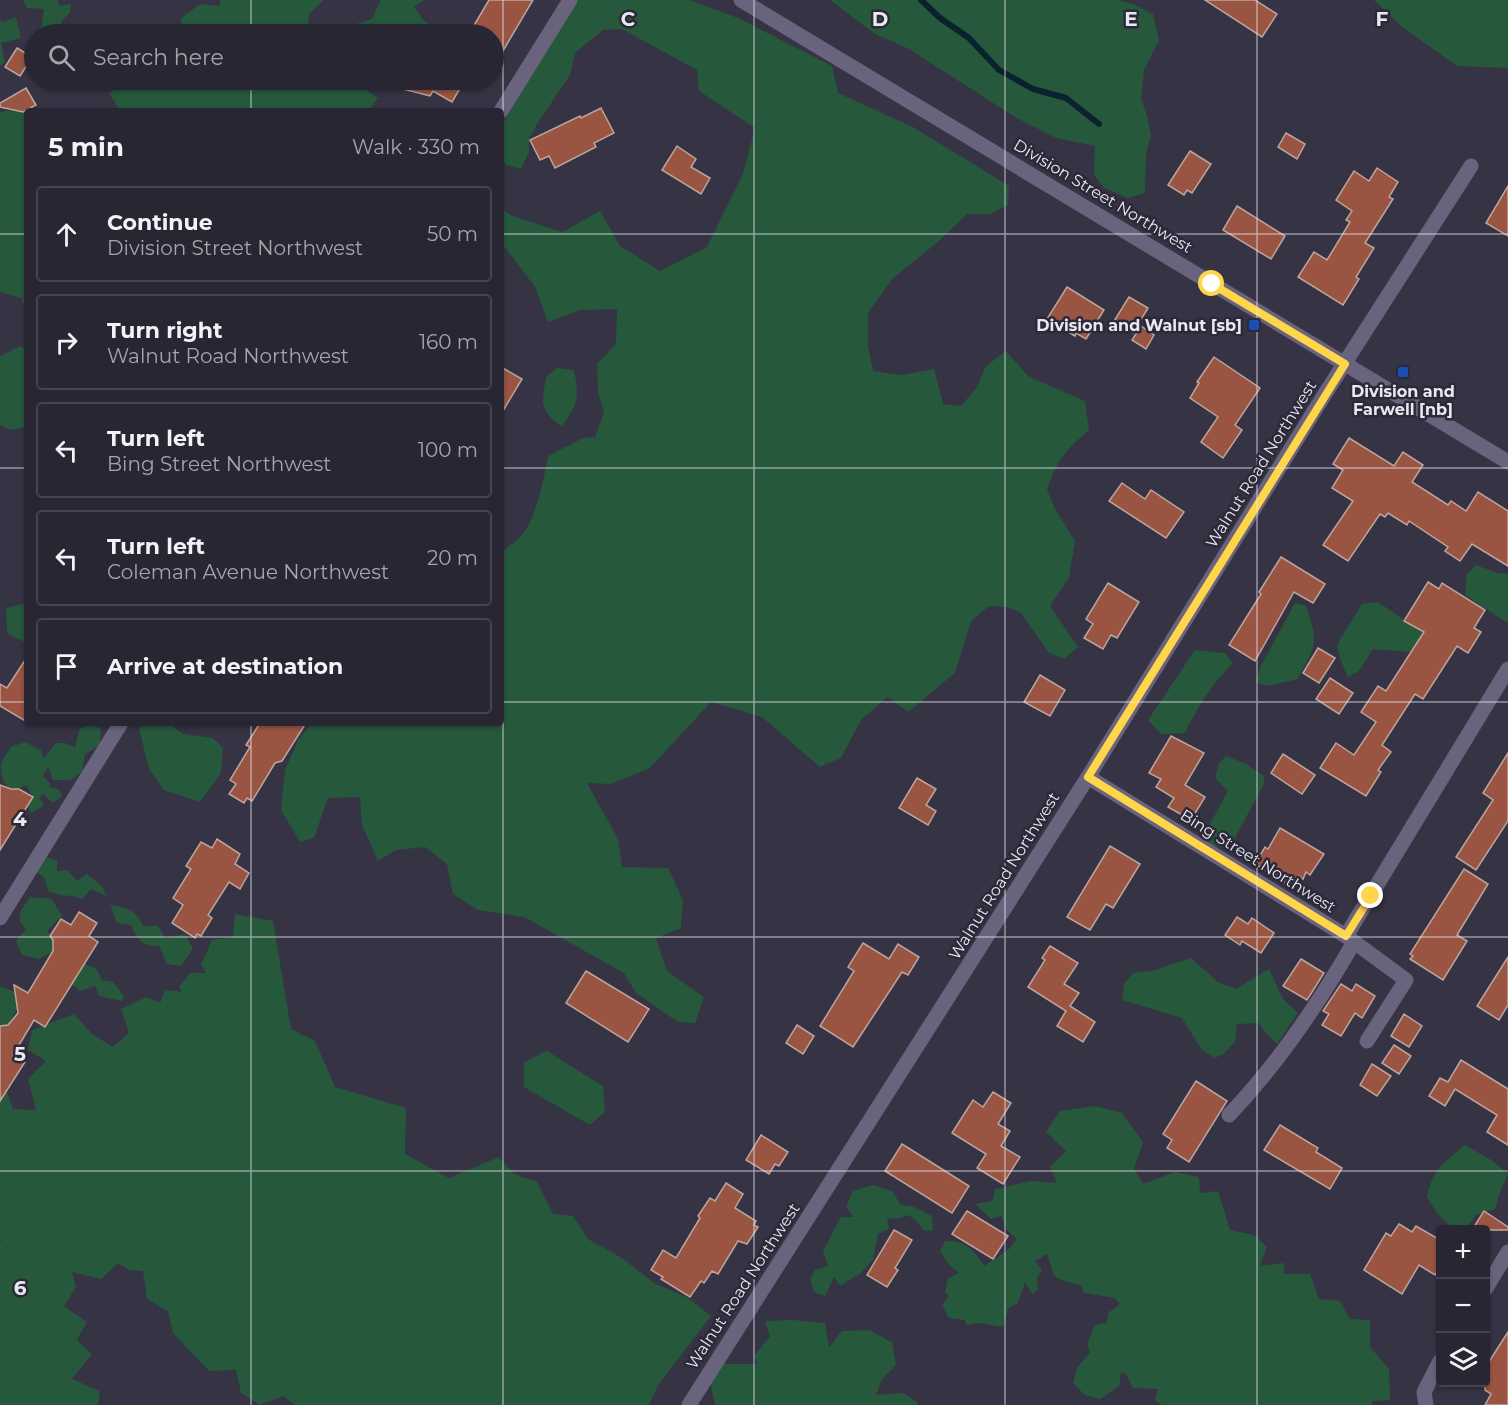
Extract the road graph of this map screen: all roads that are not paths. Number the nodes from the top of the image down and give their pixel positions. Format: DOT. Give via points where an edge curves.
graph roads {
  1 [pos="570,0"];
  2 [pos="741,0"];
  3 [pos="503,108"];
  4 [pos="1471,166"];
  5 [pos="1345,364"];
  6 [pos="1508,462"];
  7 [pos="1508,669"];
  8 [pos="119,726"];
  9 [pos="1088,777"];
  10 [pos="4,900"];
  11 [pos="0,918"];
  12 [pos="1350,939"];
  13 [pos="1367,1041"];
  14 [pos="1230,1115"];
  15 [pos="1508,1252"];
  16 [pos="1490,1280"];
  17 [pos="1436,1370"];
  18 [pos="1425,1398"];
  19 [pos="689,1405"];
  1 -- 3 [label="street"];
  2 -- 5 [label="street, Division Street Northwest"];
  4 -- 5 [label="street, Walnut Road Northwest"];
  5 -- 6 [label="street, Division Street Northwest"];
  5 -- 9 [label="street, Walnut Road Northwest"];
  7 -- 12 [label="street"];
  8 -- 10 [label="street"];
  9 -- 12 [label="street, Bing Street Northwest"];
  9 -- 19 [label="street, Walnut Road Northwest"];
  10 -- 11 [label="street"];
  12 -- 13 [label="street, Bing Street Northwest" via="1406,980"];
  12 -- 14 [label="street" via="1319,1000 1255,1088"];
  15 -- 16 [label="street"];
  17 -- 18 [label="street"];
}
